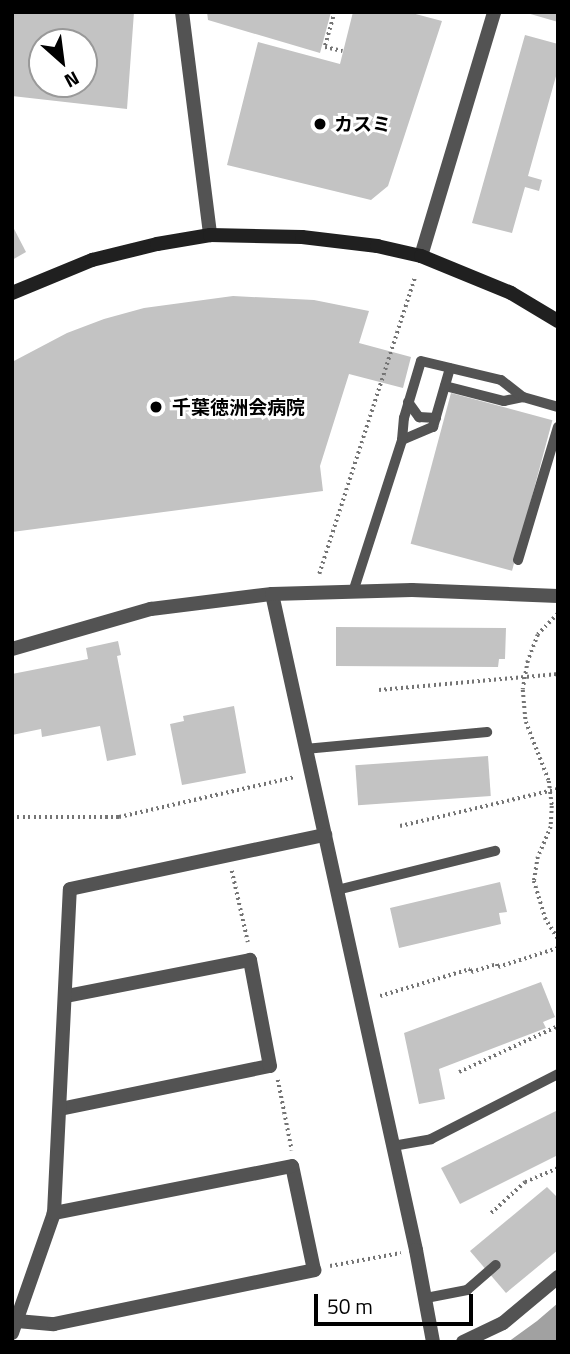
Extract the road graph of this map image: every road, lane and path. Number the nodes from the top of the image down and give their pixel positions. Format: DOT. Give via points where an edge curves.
graph roads {
  1 [pos="182,12"];
  2 [pos="335,12"];
  3 [pos="494,12"];
  4 [pos="343,51"];
  5 [pos="210,235"];
  6 [pos="421,256"];
  7 [pos="415,277"];
  8 [pos="12,293"];
  9 [pos="558,321"];
  10 [pos="450,368"];
  11 [pos="445,386"];
  12 [pos="523,397"];
  13 [pos="408,402"];
  14 [pos="558,407"];
  15 [pos="436,418"];
  16 [pos="558,428"];
  17 [pos="402,440"];
  18 [pos="519,560"];
  19 [pos="319,574"];
  20 [pos="353,592"];
  21 [pos="272,594"];
  22 [pos="558,596"];
  23 [pos="558,614"];
  24 [pos="12,649"];
  25 [pos="558,674"];
  26 [pos="525,678"];
  27 [pos="379,690"];
  28 [pos="487,732"];
  29 [pos="305,749"];
  30 [pos="311,773"];
  31 [pos="558,789"];
  32 [pos="550,790"];
  33 [pos="12,817"];
  34 [pos="400,826"];
  35 [pos="325,835"];
  36 [pos="495,851"];
  37 [pos="229,856"];
  38 [pos="337,890"];
  39 [pos="558,939"];
  40 [pos="558,948"];
  41 [pos="250,960"];
  42 [pos="65,996"];
  43 [pos="380,996"];
  44 [pos="558,1026"];
  45 [pos="270,1066"];
  46 [pos="459,1072"];
  47 [pos="558,1074"];
  48 [pos="60,1109"];
  49 [pos="393,1146"];
  50 [pos="292,1166"];
  51 [pos="558,1168"];
  52 [pos="54,1213"];
  53 [pos="491,1213"];
  54 [pos="416,1250"];
  55 [pos="496,1265"];
  56 [pos="314,1270"];
  57 [pos="558,1278"];
  58 [pos="426,1298"];
  59 [pos="15,1327"];
  60 [pos="433,1342"];
  61 [pos="463,1342"];
  1 -- 5 [label="street"];
  2 -- 4 [label="path" via="325,47"];
  3 -- 6 [label="street"];
  5 -- 6 [label="street" via="302,237"];
  5 -- 8 [label="street" via="122,251"];
  6 -- 9 [label="street" via="511,293"];
  7 -- 19 [label="path"];
  10 -- 11 [label="lane"];
  10 -- 12 [label="lane" via="501,380"];
  10 -- 13 [label="lane" via="421,361"];
  11 -- 12 [label="lane" via="504,401"];
  11 -- 15 [label="lane"];
  12 -- 14 [label="lane"];
  13 -- 15 [label="lane" via="419,416"];
  13 -- 17 [label="lane"];
  15 -- 17 [label="lane" via="433,427"];
  16 -- 18 [label="lane"];
  17 -- 20 [label="lane"];
  20 -- 21 [label="street"];
  20 -- 22 [label="street"];
  21 -- 24 [label="street" via="151,609"];
  21 -- 29 [label="street"];
  23 -- 26 [label="path" via="538,635"];
  25 -- 26 [label="path"];
  26 -- 27 [label="path"];
  26 -- 32 [label="path" via="526,722"];
  28 -- 29 [label="lane"];
  29 -- 30 [label="street"];
  30 -- 33 [label="path" via="119,817"];
  30 -- 35 [label="street"];
  31 -- 32 [label="path"];
  32 -- 34 [label="path"];
  32 -- 39 [label="path" via="551,827 534,881 545,918"];
  35 -- 37 [label="street"];
  35 -- 38 [label="street"];
  36 -- 38 [label="lane"];
  37 -- 41 [label="path"];
  37 -- 42 [label="street" via="69,890"];
  38 -- 49 [label="street"];
  40 -- 43 [label="path"];
  41 -- 42 [label="street"];
  41 -- 45 [label="street"];
  42 -- 48 [label="street"];
  44 -- 46 [label="path"];
  45 -- 48 [label="street"];
  45 -- 50 [label="path" via="277,1078"];
  47 -- 49 [label="lane" via="431,1139"];
  48 -- 52 [label="street"];
  49 -- 54 [label="street"];
  50 -- 52 [label="street"];
  50 -- 56 [label="street"];
  51 -- 53 [label="path" via="525,1182"];
  52 -- 59 [label="street"];
  54 -- 56 [label="path"];
  54 -- 58 [label="street"];
  55 -- 58 [label="lane" via="467,1290"];
  56 -- 59 [label="street" via="54,1324"];
  57 -- 61 [label="street" via="503,1323"];
  58 -- 60 [label="street"];
}
